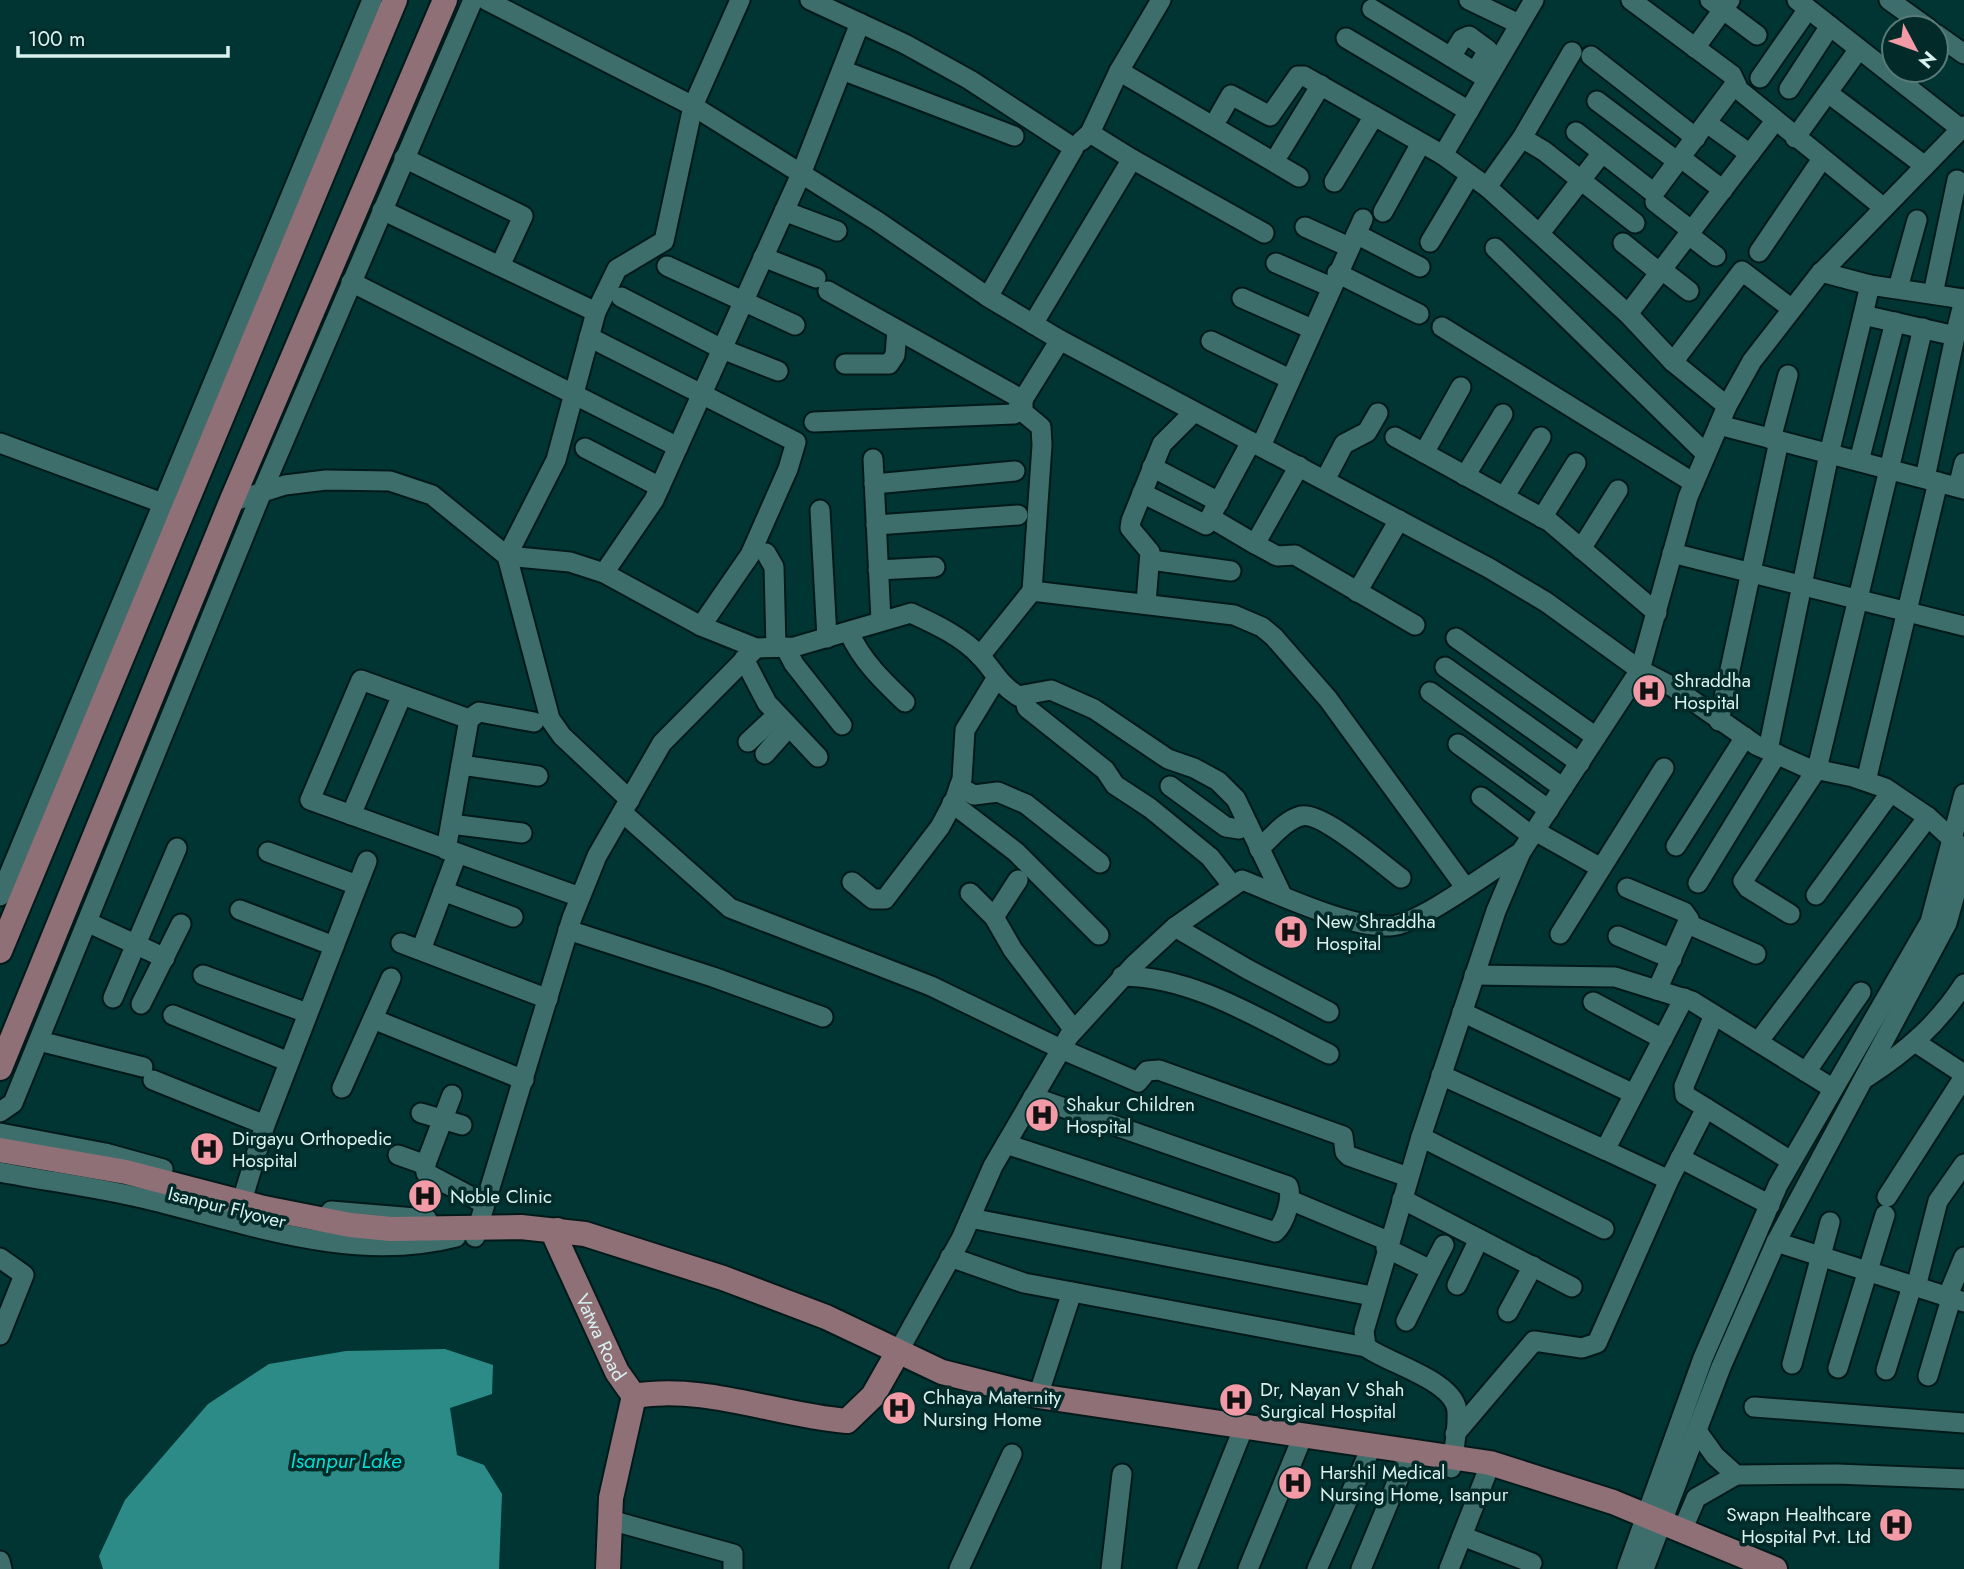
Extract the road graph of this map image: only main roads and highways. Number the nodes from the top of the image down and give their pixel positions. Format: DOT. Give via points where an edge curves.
graph roads {
  1 [pos="395,0"];
  2 [pos="445,0"];
  3 [pos="0,951"];
  4 [pos="0,1068"];
  5 [pos="0,1138"];
  6 [pos="0,1158"];
  7 [pos="429,1233"];
  8 [pos="556,1234"];
  9 [pos="897,1355"];
  10 [pos="634,1396"];
  11 [pos="1453,1453"];
  12 [pos="1657,1526"];
  13 [pos="608,1569"];
  14 [pos="1739,1569"];
  15 [pos="1775,1569"];
  1 -- 3 [label="main road" via="173,507"];
  2 -- 4 [label="main road" via="289,398 231,502"];
  5 -- 7 [label="main road, Isanpur Flyover" via="323,1221"];
  6 -- 7 [label="main road, Isanpur Flyover" via="124,1181 322,1230 384,1238"];
  7 -- 8 [label="main road, Isanpur Flyover"];
  8 -- 9 [label="main road, Isanpur Flyover" via="720,1285"];
  8 -- 10 [label="main road, Vatwa Road" via="617,1373"];
  9 -- 10 [label="main road" via="873,1396 847,1421 692,1394"];
  9 -- 11 [label="main road" via="942,1372 1038,1396"];
  9 -- 11 [label="main road" via="939,1378 1037,1403 1407,1458"];
  10 -- 13 [label="main road, Vatwa Road" via="611,1497"];
  11 -- 12 [label="main road"];
  11 -- 12 [label="main road" via="1486,1475"];
  12 -- 14 [label="main road"];
  12 -- 15 [label="main road"];
}
